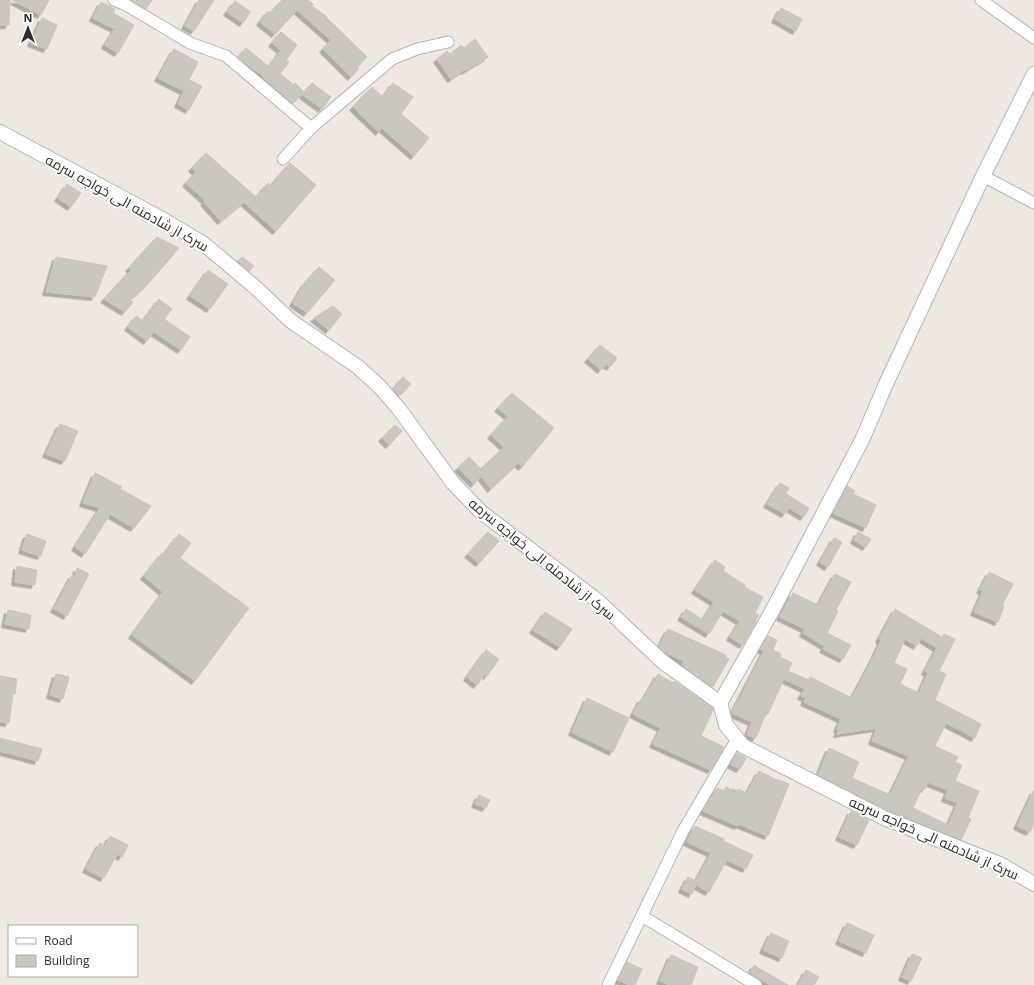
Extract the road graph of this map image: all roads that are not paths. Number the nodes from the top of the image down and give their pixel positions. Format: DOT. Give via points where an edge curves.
graph roads {
  1 [pos="114,0"];
  2 [pos="981,0"];
  3 [pos="1034,38"];
  4 [pos="448,42"];
  5 [pos="1034,74"];
  6 [pos="311,128"];
  7 [pos="0,132"];
  8 [pos="283,159"];
  9 [pos="983,176"];
  10 [pos="1034,203"];
  11 [pos="720,703"];
  12 [pos="737,739"];
  13 [pos="1034,884"];
  14 [pos="642,916"];
  15 [pos="608,985"];
  16 [pos="756,985"];
  1 -- 6 [label="street" via="190,43 226,56"];
  2 -- 3 [label="street"];
  4 -- 6 [label="street" via="418,49 392,59"];
  5 -- 9 [label="street"];
  6 -- 8 [label="street"];
  7 -- 11 [label="street, سرک از شادمنه الی خواجه سرمه" via="204,244 291,321 358,367 380,387 399,408 453,483 480,512 598,602 663,662"];
  9 -- 10 [label="street"];
  9 -- 11 [label="street" via="863,438 771,613"];
  11 -- 12 [label="street, سرک از شادمنه الی خواجه سرمه" via="726,725"];
  12 -- 13 [label="street, سرک از شادمنه الی خواجه سرمه" via="743,746 884,818 1002,865"];
  12 -- 14 [label="street" via="682,831"];
  14 -- 15 [label="street"];
  14 -- 16 [label="street"];
}
